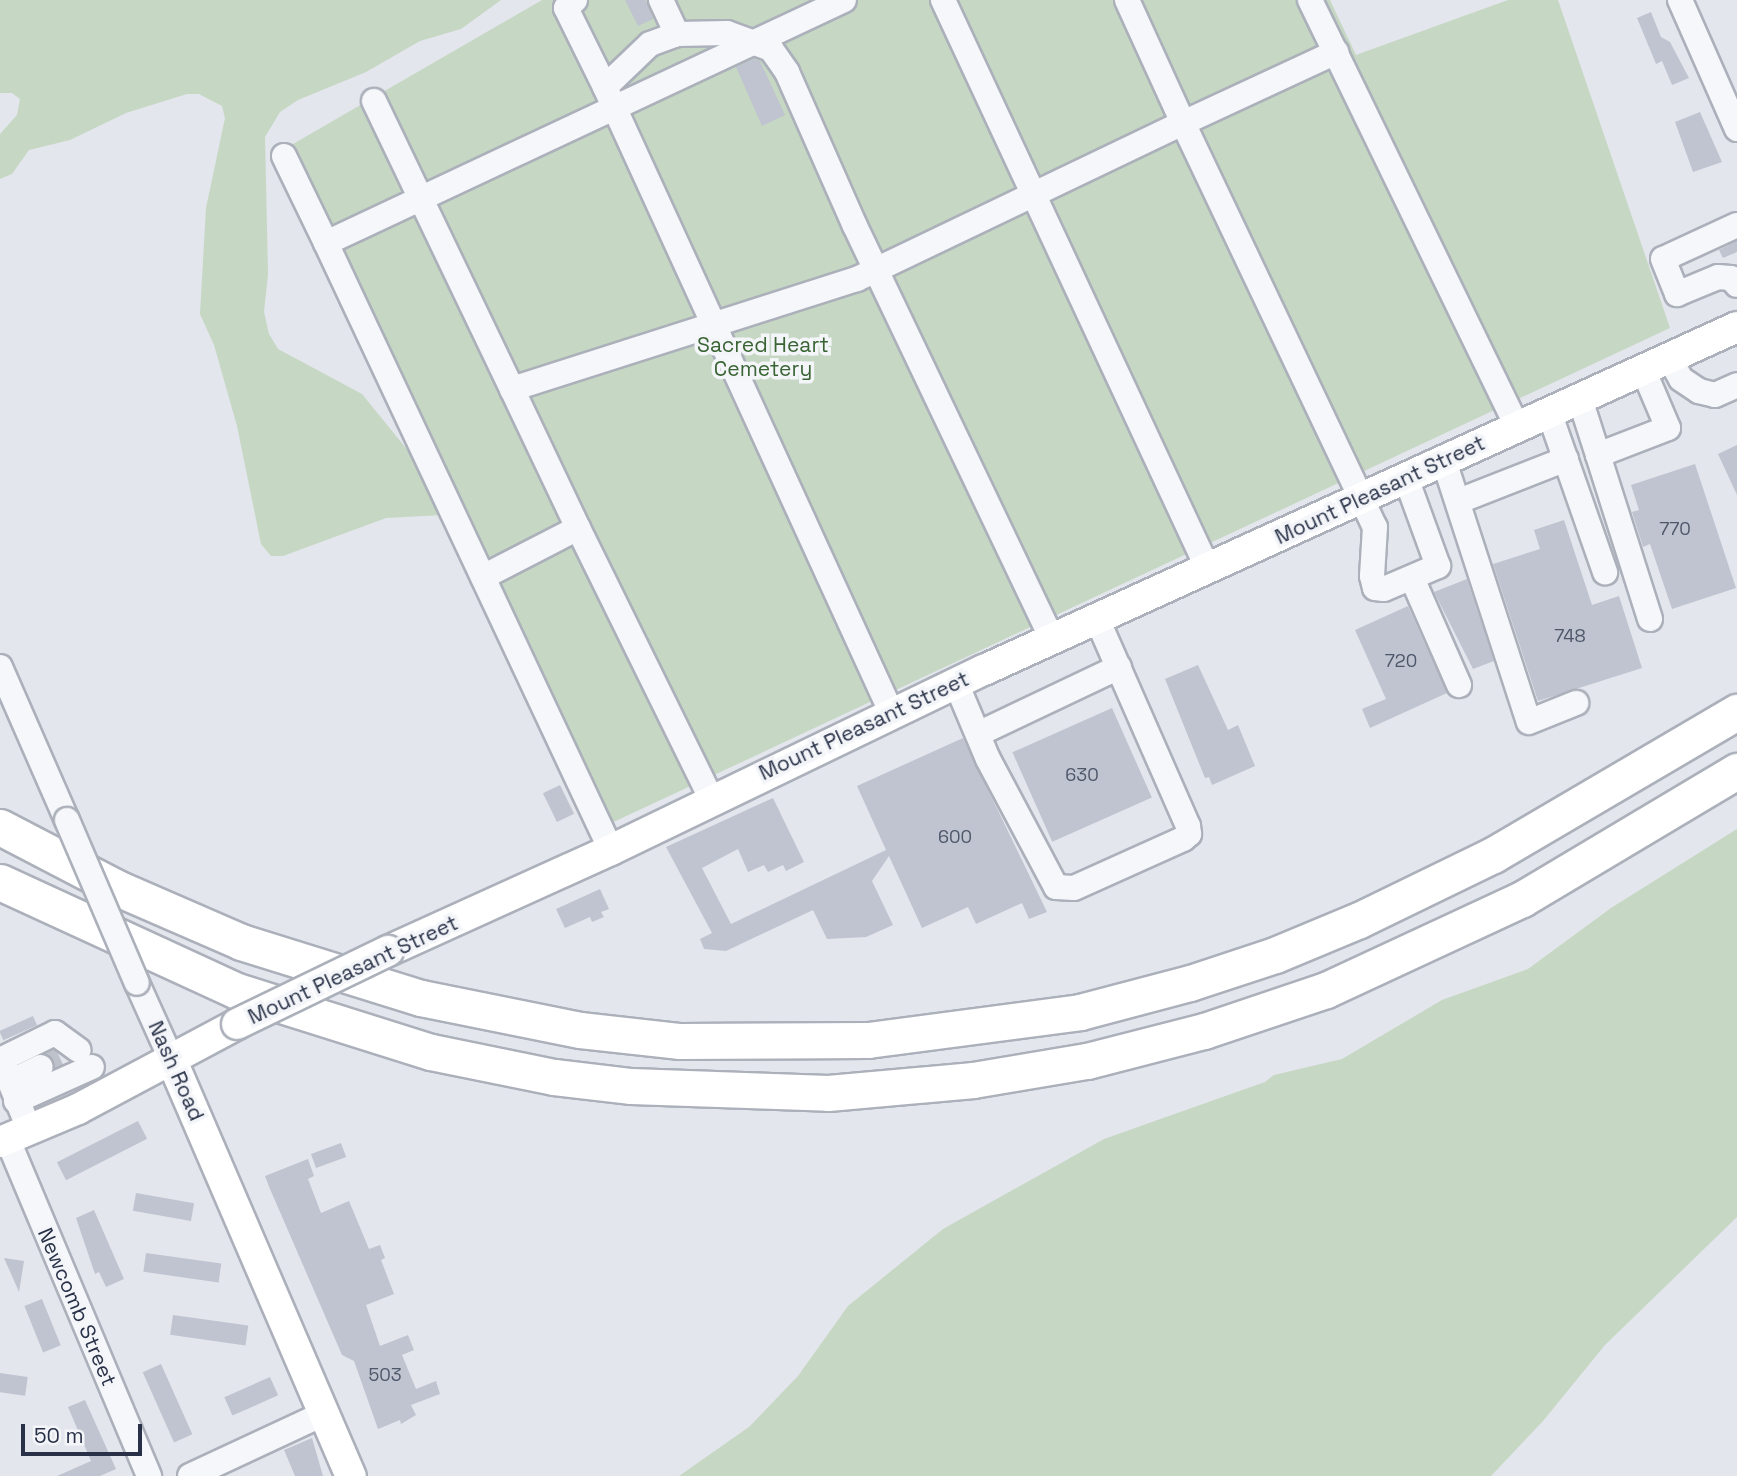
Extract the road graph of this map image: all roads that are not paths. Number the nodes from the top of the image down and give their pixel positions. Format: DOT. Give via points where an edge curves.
graph roads {
  1 [pos="575,0"];
  2 [pos="661,0"];
  3 [pos="844,0"];
  4 [pos="943,0"];
  5 [pos="1127,0"];
  6 [pos="1310,0"];
  7 [pos="1680,0"];
  8 [pos="677,34"];
  9 [pos="755,42"];
  10 [pos="1336,51"];
  11 [pos="610,97"];
  12 [pos="374,101"];
  13 [pos="1183,123"];
  14 [pos="1737,129"];
  15 [pos="284,156"];
  16 [pos="1033,197"];
  17 [pos="419,198"];
  18 [pos="1737,225"];
  19 [pos="326,243"];
  20 [pos="878,270"];
  21 [pos="1737,285"];
  22 [pos="714,324"];
  23 [pos="1737,327"];
  24 [pos="1656,363"];
  25 [pos="1737,384"];
  26 [pos="512,389"];
  27 [pos="1580,399"];
  28 [pos="1549,412"];
  29 [pos="1517,426"];
  30 [pos="1598,455"];
  31 [pos="1566,459"];
  32 [pos="1444,461"];
  33 [pos="1406,478"];
  34 [pos="1361,499"];
  35 [pos="1458,501"];
  36 [pos="578,528"];
  37 [pos="1208,569"];
  38 [pos="1605,572"];
  39 [pos="482,577"];
  40 [pos="1412,578"];
  41 [pos="1097,619"];
  42 [pos="1650,619"];
  43 [pos="1052,639"];
  44 [pos="0,667"];
  45 [pos="1119,667"];
  46 [pos="956,683"];
  47 [pos="1459,685"];
  48 [pos="1576,703"];
  49 [pos="1737,712"];
  50 [pos="892,714"];
  51 [pos="978,734"];
  52 [pos="1737,771"];
  53 [pos="712,800"];
  54 [pos="0,827"];
  55 [pos="611,850"];
  56 [pos="0,882"];
  57 [pos="68,1061"];
  58 [pos="172,1061"];
  59 [pos="13,1091"];
  60 [pos="111,1093"];
  61 [pos="12,1136"];
  62 [pos="323,1414"];
  63 [pos="149,1476"];
  64 [pos="190,1476"];
  65 [pos="351,1476"];
  1 -- 11 [label="street" via="566,8"];
  2 -- 8 [label="street"];
  3 -- 9 [label="street"];
  4 -- 16 [label="street"];
  5 -- 13 [label="street"];
  6 -- 10 [label="street"];
  7 -- 14 [label="street"];
  8 -- 9 [label="street" via="727,33"];
  8 -- 11 [label="street" via="650,44"];
  9 -- 11 [label="street"];
  9 -- 20 [label="street" via="771,49 787,72"];
  10 -- 13 [label="street"];
  10 -- 29 [label="street"];
  11 -- 17 [label="street"];
  11 -- 22 [label="street"];
  12 -- 17 [label="street"];
  13 -- 16 [label="street"];
  13 -- 34 [label="street"];
  15 -- 19 [label="street"];
  16 -- 20 [label="street"];
  16 -- 37 [label="street"];
  17 -- 19 [label="street"];
  17 -- 26 [label="street"];
  18 -- 21 [label="street" via="1663,259 1677,294 1718,277 1731,278"];
  19 -- 39 [label="street"];
  20 -- 22 [label="street"];
  20 -- 43 [label="street"];
  22 -- 26 [label="street"];
  22 -- 50 [label="street"];
  23 -- 24 [label="main road, Mount Pleasant Street"];
  24 -- 25 [label="street" via="1699,391 1715,395"];
  24 -- 27 [label="main road, Mount Pleasant Street"];
  24 -- 30 [label="street" via="1668,428"];
  26 -- 36 [label="street"];
  27 -- 28 [label="main road, Mount Pleasant Street"];
  27 -- 30 [label="street"];
  28 -- 29 [label="main road, Mount Pleasant Street"];
  28 -- 31 [label="street"];
  29 -- 32 [label="main road, Mount Pleasant Street"];
  30 -- 42 [label="street"];
  31 -- 35 [label="street"];
  31 -- 38 [label="street"];
  32 -- 33 [label="main road, Mount Pleasant Street"];
  32 -- 35 [label="street"];
  33 -- 34 [label="main road, Mount Pleasant Street"];
  33 -- 40 [label="street" via="1438,560 1435,568"];
  34 -- 37 [label="main road, Mount Pleasant Street"];
  34 -- 40 [label="street" via="1375,527 1371,576 1375,588"];
  35 -- 48 [label="street" via="1529,722"];
  36 -- 39 [label="street"];
  36 -- 53 [label="street"];
  37 -- 41 [label="main road, Mount Pleasant Street"];
  39 -- 55 [label="street"];
  40 -- 47 [label="street"];
  41 -- 43 [label="main road, Mount Pleasant Street"];
  41 -- 45 [label="street"];
  43 -- 46 [label="main road, Mount Pleasant Street"];
  44 -- 58 [label="street, Nash Road, bridge"];
  45 -- 51 [label="street"];
  45 -- 51 [label="street" via="1188,826 1189,834 1183,839 1074,888 1056,887"];
  46 -- 50 [label="main road, Mount Pleasant Street"];
  46 -- 51 [label="street"];
  49 -- 54 [label="highway" via="1493,855 1275,955 1080,1012 868,1040 680,1041 580,1030 433,1001 241,942 139,898"];
  50 -- 53 [label="main road, Mount Pleasant Street"];
  52 -- 56 [label="highway" via="1512,904 1326,990 1204,1031 1087,1061 973,1080 828,1093 631,1086 526,1072 431,1052 237,991"];
  53 -- 55 [label="main road, Mount Pleasant Street"];
  55 -- 58 [label="main road, Mount Pleasant Street, bridge" via="388,951"];
  57 -- 59 [label="street"];
  57 -- 59 [label="street"];
  57 -- 59 [label="street" via="55,1033 2,1059"];
  57 -- 60 [label="street"];
  58 -- 60 [label="main road, Mount Pleasant Street"];
  58 -- 62 [label="main road, Nash Road"];
  59 -- 61 [label="street, Newcomb Street"];
  60 -- 61 [label="main road, Mount Pleasant Street"];
  61 -- 63 [label="street, Newcomb Street"];
  62 -- 64 [label="street"];
  62 -- 65 [label="main road, Nash Road"];
}
